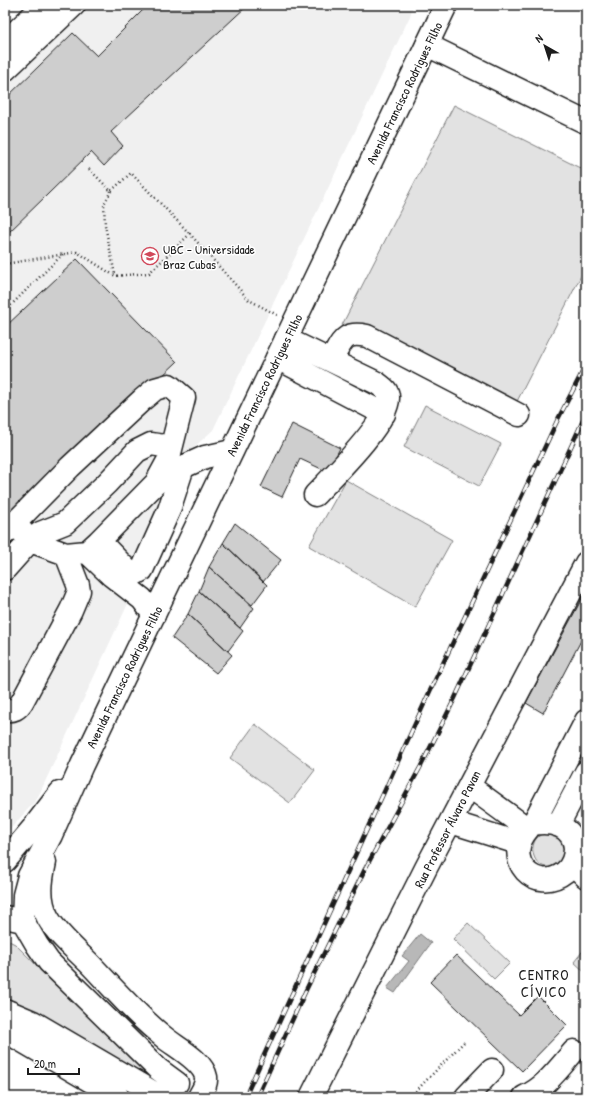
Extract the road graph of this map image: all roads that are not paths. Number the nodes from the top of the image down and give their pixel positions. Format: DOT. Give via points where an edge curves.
graph roads {
  1 [pos="44,5"];
  2 [pos="74,5"];
  3 [pos="442,9"];
  4 [pos="5,42"];
  5 [pos="427,45"];
  6 [pos="5,70"];
  7 [pos="586,121"];
  8 [pos="290,331"];
  9 [pos="276,358"];
  10 [pos="331,360"];
  11 [pos="384,414"];
  12 [pos="519,415"];
  13 [pos="171,447"];
  14 [pos="232,451"];
  15 [pos="315,495"];
  16 [pos="10,528"];
  17 [pos="30,541"];
  18 [pos="84,549"];
  19 [pos="586,563"];
  20 [pos="5,569"];
  21 [pos="154,615"];
  22 [pos="5,710"];
  23 [pos="586,721"];
  24 [pos="82,765"];
  25 [pos="586,772"];
  26 [pos="469,786"];
  27 [pos="451,822"];
  28 [pos="558,825"];
  29 [pos="526,832"];
  30 [pos="51,835"];
  31 [pos="580,855"];
  32 [pos="5,860"];
  33 [pos="14,919"];
  34 [pos="5,1010"];
  35 [pos="5,1031"];
  36 [pos="574,1051"];
  37 [pos="492,1070"];
  38 [pos="178,1083"];
  39 [pos="118,1097"];
  40 [pos="160,1097"];
  41 [pos="199,1097"];
  42 [pos="311,1097"];
  43 [pos="466,1097"];
  44 [pos="524,1097"];
  1 -- 4 [label="main road"];
  2 -- 6 [label="main road"];
  3 -- 5 [label="main road, Avenida Francisco Rodrigues Filho"];
  5 -- 7 [label="main road"];
  5 -- 8 [label="main road, Avenida Francisco Rodrigues Filho"];
  8 -- 9 [label="main road, Avenida Francisco Rodrigues Filho"];
  8 -- 10 [label="main road"];
  9 -- 11 [label="main road"];
  9 -- 14 [label="main road, Avenida Francisco Rodrigues Filho"];
  10 -- 11 [label="main road" via="385,389 389,395"];
  10 -- 12 [label="main road" via="346,338 352,334 368,336"];
  11 -- 15 [label="main road" via="372,433"];
  13 -- 16 [label="main road" via="184,398 169,386 155,389 142,400 70,467"];
  13 -- 17 [label="main road" via="151,444 136,451 65,523 40,533"];
  13 -- 18 [label="main road" via="168,461 156,483"];
  14 -- 18 [label="main road" via="205,457 183,467 169,510 142,570 135,574 129,572"];
  14 -- 21 [label="main road, Avenida Francisco Rodrigues Filho"];
  16 -- 17 [label="main road"];
  17 -- 18 [label="main road"];
  17 -- 20 [label="main road"];
  18 -- 21 [label="main road" via="111,576 142,599"];
  18 -- 22 [label="main road" via="79,591 71,610 22,702 11,711"];
  19 -- 26 [label="main road, Rua Professor Álvaro Pavan"];
  21 -- 24 [label="main road, Avenida Francisco Rodrigues Filho"];
  23 -- 29 [label="main road"];
  24 -- 30 [label="main road, Avenida Francisco Rodrigues Filho"];
  24 -- 32 [label="main road, Avenida Francisco Rodrigues Filho"];
  25 -- 28 [label="main road"];
  26 -- 27 [label="main road, Rua Professor Álvaro Pavan"];
  26 -- 29 [label="main road"];
  27 -- 29 [label="main road"];
  27 -- 42 [label="main road, Rua Professor Álvaro Pavan"];
  28 -- 29 [label="main road" via="548,822"];
  28 -- 31 [label="main road" via="572,837"];
  29 -- 31 [label="main road" via="519,857 524,870 532,876 541,879 559,877"];
  30 -- 33 [label="main road, Avenida Francisco Rodrigues Filho" via="29,876"];
  30 -- 41 [label="main road" via="40,883 48,918 62,936 135,1011 198,1064 206,1077"];
  33 -- 38 [label="main road" via="49,962 158,1069"];
  34 -- 40 [label="main road" via="33,1022"];
  35 -- 39 [label="main road"];
  36 -- 44 [label="main road" via="539,1089"];
  37 -- 43 [label="main road"];
}
